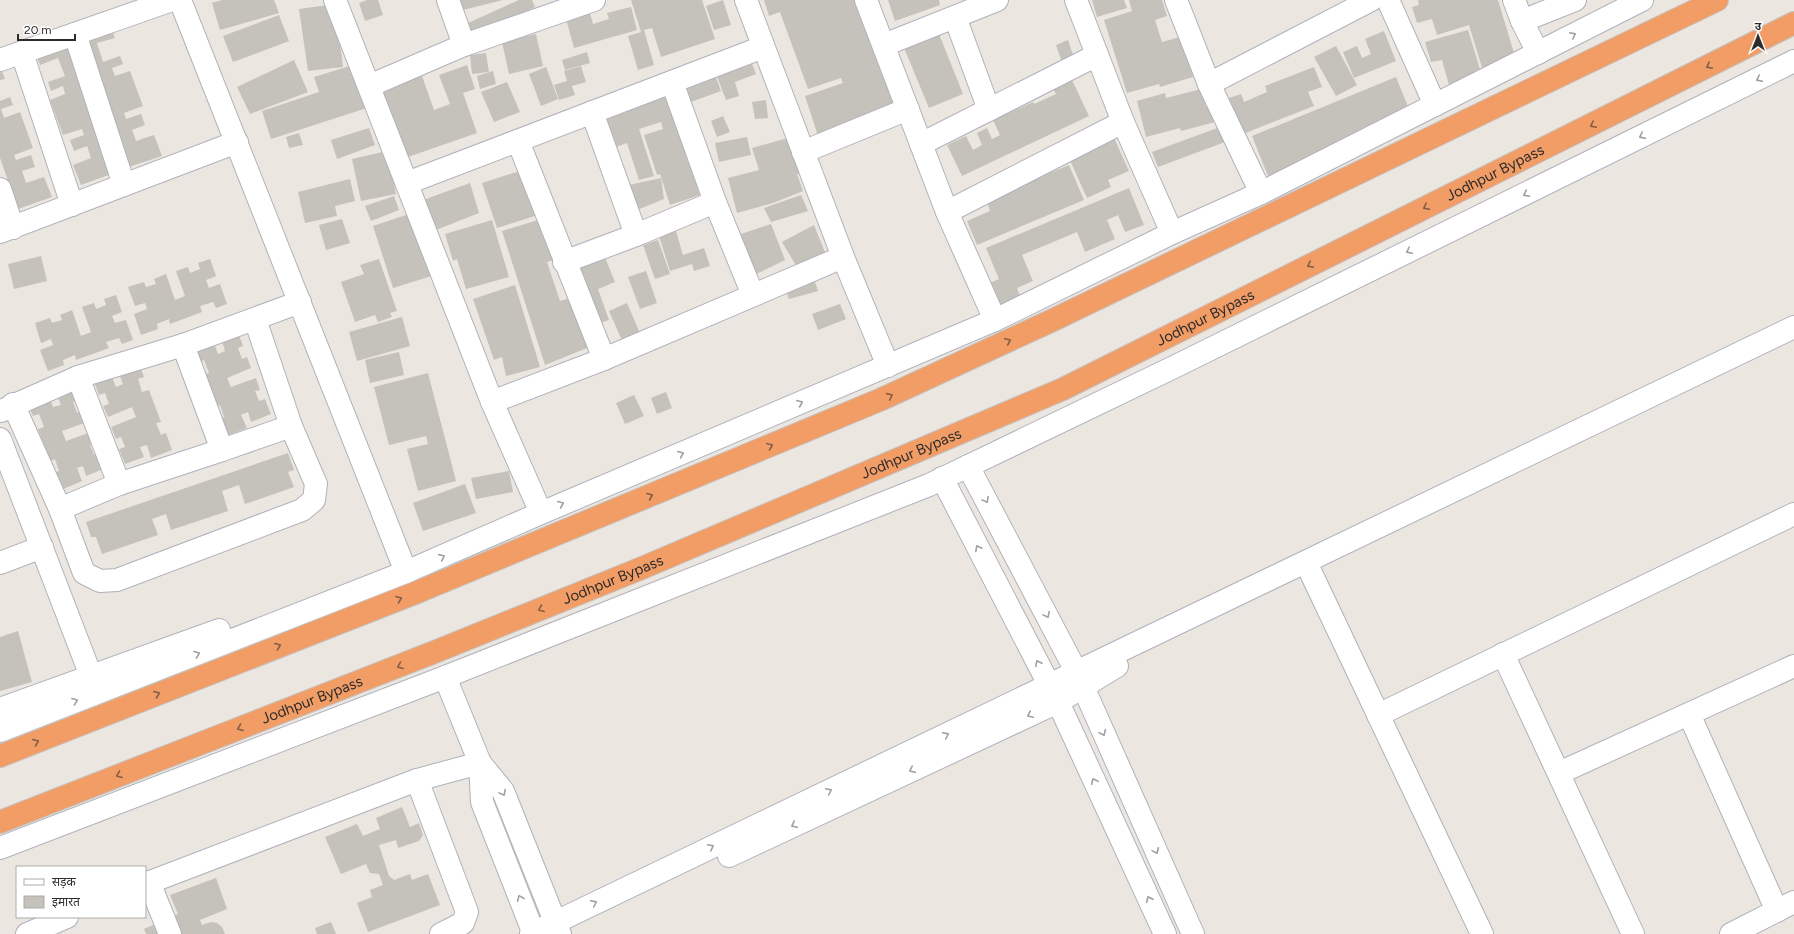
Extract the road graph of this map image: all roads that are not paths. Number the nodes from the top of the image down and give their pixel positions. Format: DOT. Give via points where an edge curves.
graph roads {
  1 [pos="172,0"];
  2 [pos="180,0"];
  3 [pos="335,0"];
  4 [pos="448,0"];
  5 [pos="594,0"];
  6 [pos="746,0"];
  7 [pos="866,0"];
  8 [pos="997,0"];
  9 [pos="1076,0"];
  10 [pos="1176,0"];
  11 [pos="1371,0"];
  12 [pos="1388,0"];
  13 [pos="1514,0"];
  14 [pos="1575,0"];
  15 [pos="1642,0"];
  16 [pos="1717,0"];
  17 [pos="545,8"];
  18 [pos="954,17"];
  19 [pos="1522,21"];
  20 [pos="1794,23"];
  21 [pos="75,34"];
  22 [pos="464,45"];
  23 [pos="884,45"];
  24 [pos="763,47"];
  25 [pos="22,53"];
  26 [pos="1538,53"];
  27 [pos="1097,55"];
  28 [pos="0,60"];
  29 [pos="1794,61"];
  30 [pos="672,82"];
  31 [pos="1209,84"];
  32 [pos="369,86"];
  33 [pos="1435,105"];
  34 [pos="908,109"];
  35 [pos="989,110"];
  36 [pos="592,112"];
  37 [pos="1123,122"];
  38 [pos="518,141"];
  39 [pos="237,142"];
  40 [pos="921,144"];
  41 [pos="803,152"];
  42 [pos="407,184"];
  43 [pos="124,185"];
  44 [pos="0,189"];
  45 [pos="1261,193"];
  46 [pos="715,202"];
  47 [pos="72,205"];
  48 [pos="948,212"];
  49 [pos="6,230"];
  50 [pos="1172,233"];
  51 [pos="636,235"];
  52 [pos="843,257"];
  53 [pos="564,262"];
  54 [pos="753,296"];
  55 [pos="300,302"];
  56 [pos="255,319"];
  57 [pos="995,320"];
  58 [pos="1794,327"];
  59 [pos="1794,341"];
  60 [pos="183,345"];
  61 [pos="604,358"];
  62 [pos="888,366"];
  63 [pos="78,377"];
  64 [pos="492,402"];
  65 [pos="7,407"];
  66 [pos="291,426"];
  67 [pos="0,438"];
  68 [pos="222,450"];
  69 [pos="968,466"];
  70 [pos="942,478"];
  71 [pos="119,484"];
  72 [pos="60,509"];
  73 [pos="540,513"];
  74 [pos="1794,514"];
  75 [pos="42,547"];
  76 [pos="0,562"];
  77 [pos="405,568"];
  78 [pos="1311,573"];
  79 [pos="1504,654"];
  80 [pos="1794,666"];
  81 [pos="92,676"];
  82 [pos="445,677"];
  83 [pos="1080,680"];
  84 [pos="1054,694"];
  85 [pos="0,709"];
  86 [pos="1689,714"];
  87 [pos="1378,715"];
  88 [pos="0,731"];
  89 [pos="0,756"];
  90 [pos="480,763"];
  91 [pos="1559,773"];
  92 [pos="417,780"];
  93 [pos="0,822"];
  94 [pos="0,848"];
  95 [pos="147,883"];
  96 [pos="1785,907"];
  97 [pos="65,918"];
  98 [pos="559,930"];
  99 [pos="27,934"];
  100 [pos="170,934"];
  101 [pos="441,934"];
  102 [pos="533,934"];
  103 [pos="1165,934"];
  104 [pos="1193,934"];
  105 [pos="1482,934"];
  106 [pos="1633,934"];
  107 [pos="1731,934"];
  1 -- 21 [label="street"];
  2 -- 39 [label="street"];
  3 -- 32 [label="street"];
  4 -- 22 [label="street"];
  5 -- 17 [label="street"];
  6 -- 24 [label="street"];
  7 -- 23 [label="street"];
  8 -- 18 [label="street"];
  9 -- 27 [label="street"];
  10 -- 31 [label="street"];
  11 -- 31 [label="street"];
  12 -- 33 [label="street"];
  13 -- 19 [label="street"];
  14 -- 19 [label="street"];
  26 -- 15 [label="street, one-way"];
  89 -- 16 [label="highway, one-way" via="415,593 882,399 969,360"];
  17 -- 22 [label="street"];
  18 -- 23 [label="street"];
  18 -- 35 [label="street"];
  19 -- 26 [label="street"];
  20 -- 93 [label="highway, Jodhpur Bypass, one-way" via="1063,389 437,652"];
  21 -- 25 [label="street"];
  21 -- 43 [label="street"];
  22 -- 32 [label="street"];
  23 -- 34 [label="street"];
  24 -- 30 [label="street"];
  24 -- 41 [label="street"];
  25 -- 28 [label="street"];
  25 -- 47 [label="street"];
  26 -- 33 [label="street"];
  27 -- 35 [label="street"];
  27 -- 37 [label="street"];
  29 -- 69 [label="street, one-way" via="1183,363"];
  30 -- 36 [label="street"];
  30 -- 46 [label="street"];
  31 -- 45 [label="street"];
  32 -- 42 [label="street"];
  33 -- 45 [label="street"];
  34 -- 40 [label="street"];
  34 -- 41 [label="street"];
  35 -- 40 [label="street"];
  36 -- 38 [label="street"];
  36 -- 51 [label="street"];
  37 -- 48 [label="street"];
  37 -- 50 [label="street"];
  38 -- 42 [label="street"];
  38 -- 53 [label="street"];
  39 -- 43 [label="street"];
  39 -- 55 [label="street"];
  40 -- 48 [label="street"];
  41 -- 52 [label="street"];
  42 -- 64 [label="street"];
  43 -- 47 [label="street"];
  44 -- 49 [label="street"];
  45 -- 50 [label="street"];
  46 -- 51 [label="street"];
  46 -- 54 [label="street"];
  47 -- 49 [label="street"];
  48 -- 57 [label="street"];
  50 -- 57 [label="street"];
  51 -- 53 [label="street"];
  52 -- 54 [label="street"];
  52 -- 62 [label="street"];
  53 -- 61 [label="street"];
  54 -- 61 [label="street"];
  55 -- 56 [label="street"];
  55 -- 77 [label="street"];
  56 -- 60 [label="street"];
  56 -- 66 [label="street"];
  57 -- 62 [label="street"];
  58 -- 83 [label="street"];
  59 -- 78 [label="street"];
  60 -- 63 [label="street"];
  60 -- 68 [label="street"];
  61 -- 64 [label="street"];
  73 -- 62 [label="street, one-way"];
  63 -- 65 [label="street"];
  63 -- 71 [label="street"];
  64 -- 73 [label="street"];
  65 -- 72 [label="street"];
  66 -- 68 [label="street"];
  66 -- 72 [label="street" via="316,484 314,500 302,510 117,580 100,581 84,573"];
  67 -- 75 [label="street"];
  68 -- 71 [label="street"];
  69 -- 70 [label="street"];
  69 -- 83 [label="street, one-way"];
  70 -- 82 [label="street"];
  84 -- 70 [label="street, one-way"];
  71 -- 72 [label="street"];
  77 -- 73 [label="street, one-way"];
  74 -- 79 [label="street"];
  75 -- 76 [label="street"];
  75 -- 81 [label="street"];
  77 -- 81 [label="street"];
  88 -- 77 [label="street, one-way"];
  78 -- 83 [label="street" via="1118,666"];
  78 -- 87 [label="street"];
  79 -- 87 [label="street"];
  79 -- 91 [label="street"];
  80 -- 86 [label="street"];
  81 -- 85 [label="street"];
  82 -- 90 [label="street"];
  82 -- 94 [label="street"];
  83 -- 84 [label="street"];
  83 -- 104 [label="street, one-way"];
  84 -- 98 [label="street"];
  103 -- 84 [label="street, one-way"];
  86 -- 91 [label="street"];
  86 -- 96 [label="street"];
  87 -- 105 [label="street"];
  90 -- 92 [label="street"];
  90 -- 98 [label="street, one-way" via="503,791"];
  102 -- 90 [label="street, one-way" via="482,802"];
  91 -- 106 [label="street"];
  92 -- 95 [label="street"];
  92 -- 101 [label="street" via="467,912 463,924"];
  95 -- 100 [label="street"];
  96 -- 107 [label="street"];
  97 -- 99 [label="street"];
  98 -- 102 [label="street"];
}
